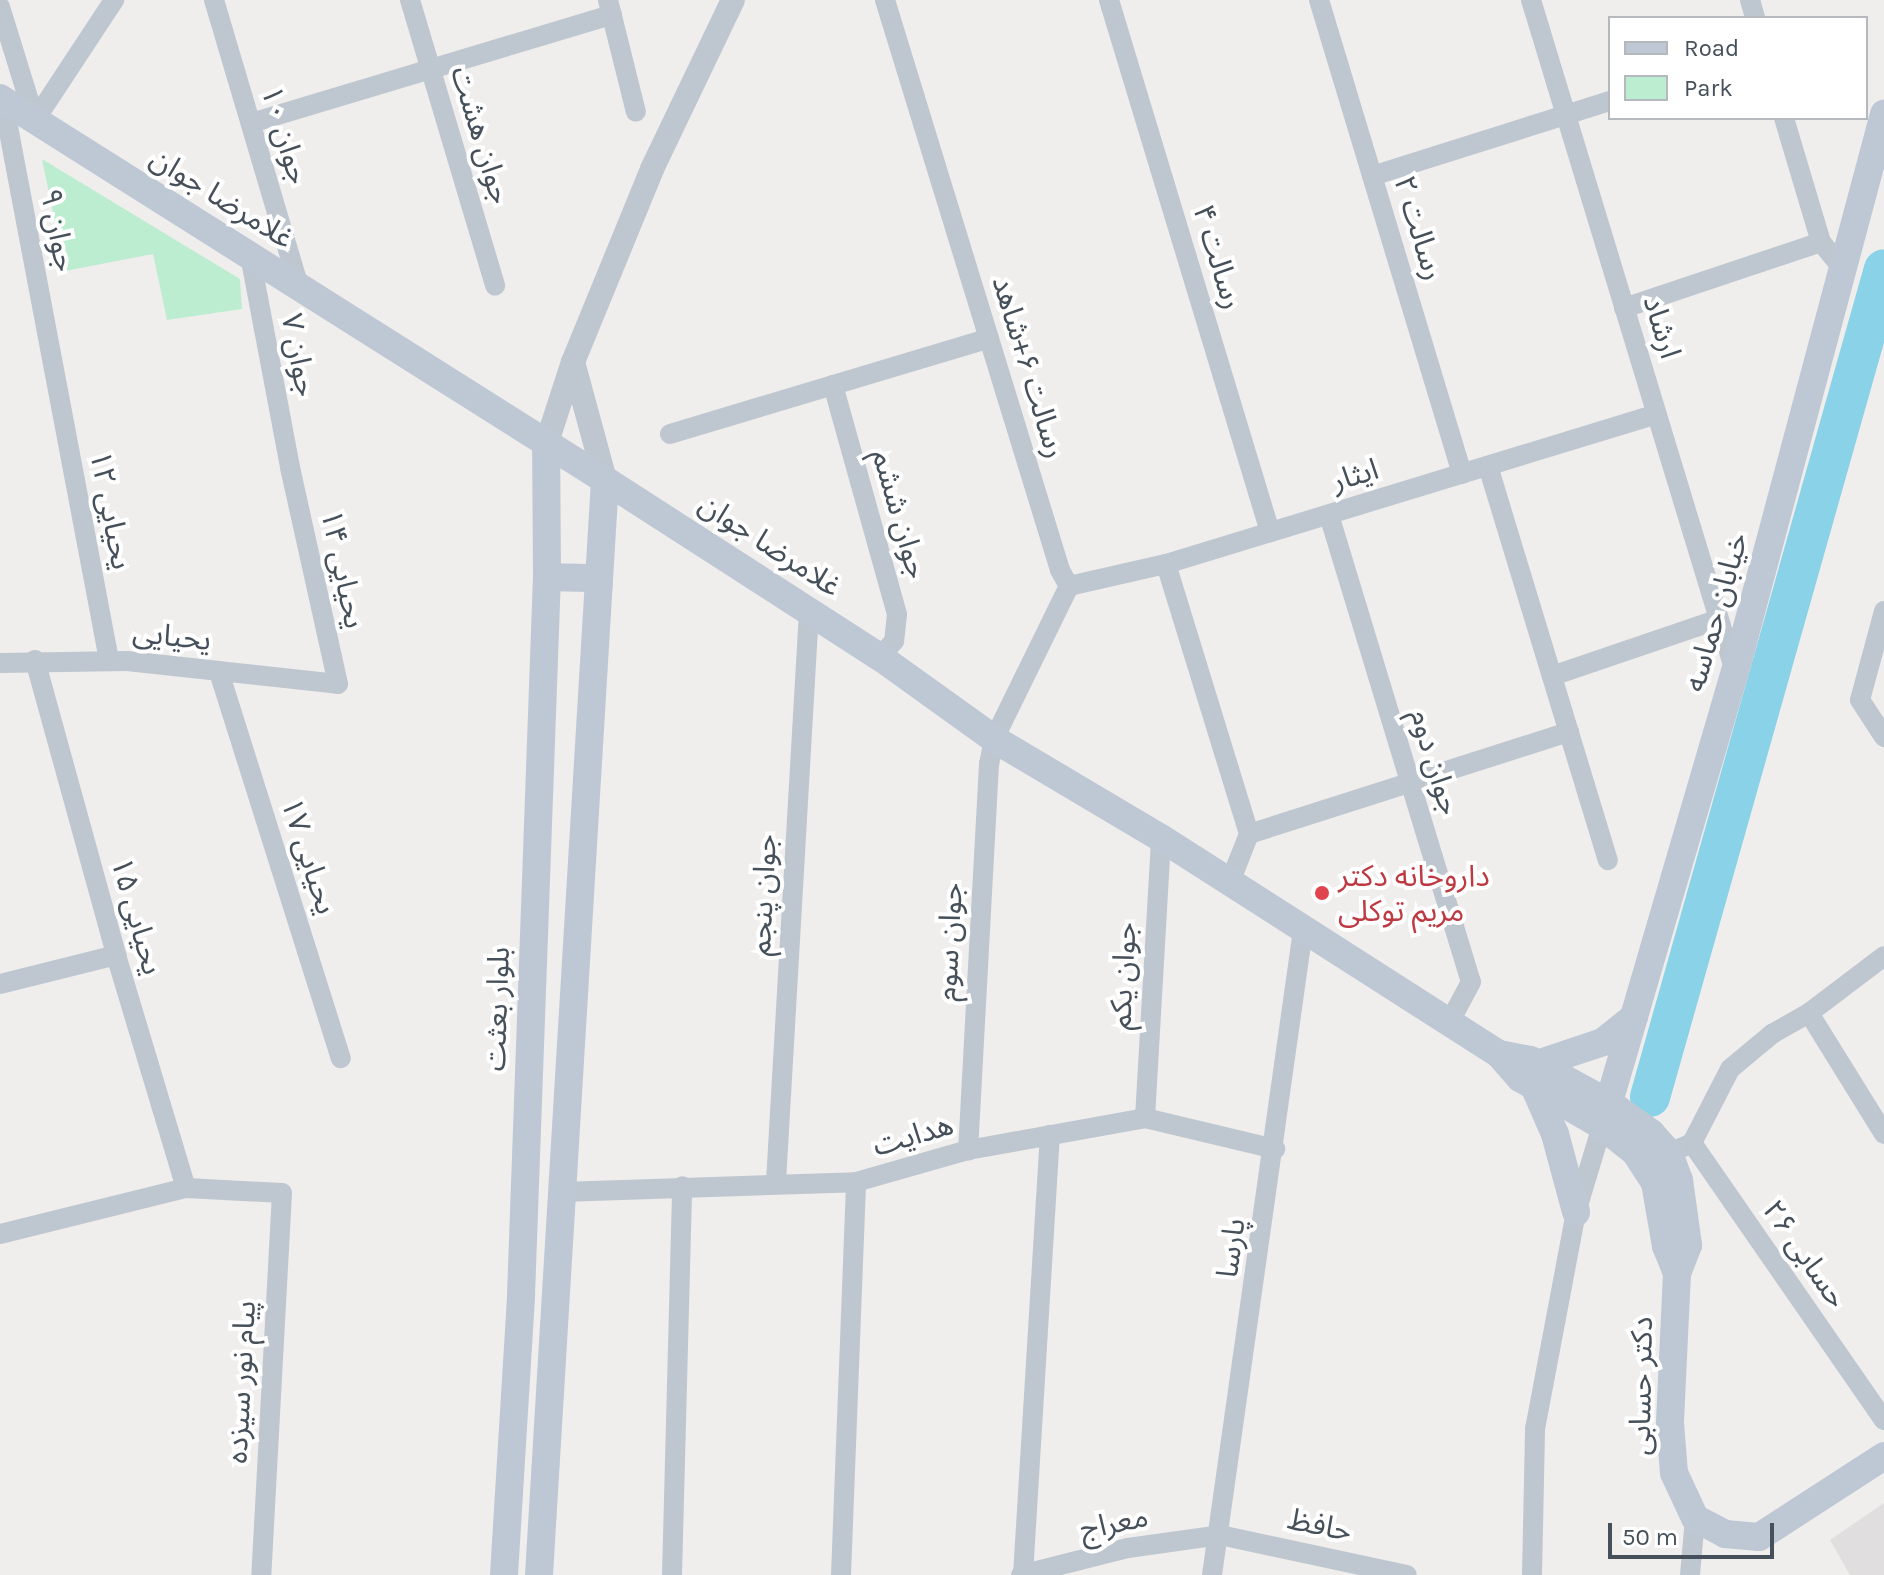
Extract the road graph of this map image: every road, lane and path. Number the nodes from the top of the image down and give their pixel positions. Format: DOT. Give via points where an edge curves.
graph roads {
  1 [pos="114,0"];
  2 [pos="214,0"];
  3 [pos="410,0"];
  4 [pos="733,0"];
  5 [pos="885,0"];
  6 [pos="1109,0"];
  7 [pos="1319,0"];
  8 [pos="1531,0"];
  9 [pos="0,7"];
  10 [pos="610,8"];
  11 [pos="431,69"];
  12 [pos="1,99"];
  13 [pos="1608,102"];
  14 [pos="636,112"];
  15 [pos="1884,114"];
  16 [pos="1566,116"];
  17 [pos="35,120"];
  18 [pos="1785,120"];
  19 [pos="251,123"];
  20 [pos="1372,176"];
  21 [pos="1821,242"];
  22 [pos="250,255"];
  23 [pos="1845,272"];
  24 [pos="495,286"];
  25 [pos="299,287"];
  26 [pos="1624,308"];
  27 [pos="989,338"];
  28 [pos="573,362"];
  29 [pos="55,372"];
  30 [pos="833,385"];
  31 [pos="1657,414"];
  32 [pos="670,434"];
  33 [pos="546,445"];
  34 [pos="1488,466"];
  35 [pos="290,467"];
  36 [pos="1462,474"];
  37 [pos="605,480"];
  38 [pos="1329,515"];
  39 [pos="1270,532"];
  40 [pos="1166,564"];
  41 [pos="547,577"];
  42 [pos="599,583"];
  43 [pos="1069,586"];
  44 [pos="809,611"];
  45 [pos="1884,611"];
  46 [pos="1719,619"];
  47 [pos="880,657"];
  48 [pos="35,660"];
  49 [pos="109,660"];
  50 [pos="0,663"];
  51 [pos="219,672"];
  52 [pos="1735,672"];
  53 [pos="1552,676"];
  54 [pos="338,684"];
  55 [pos="1569,732"];
  56 [pos="1884,737"];
  57 [pos="994,739"];
  58 [pos="1409,780"];
  59 [pos="1249,834"];
  60 [pos="1161,838"];
  61 [pos="1608,860"];
  62 [pos="1230,882"];
  63 [pos="1303,930"];
  64 [pos="116,955"];
  65 [pos="1884,956"];
  66 [pos="0,984"];
  67 [pos="1809,1013"];
  68 [pos="1634,1017"];
  69 [pos="1449,1023"];
  70 [pos="341,1058"];
  71 [pos="1535,1075"];
  72 [pos="1605,1114"];
  73 [pos="1145,1118"];
  74 [pos="1884,1134"];
  75 [pos="1050,1135"];
  76 [pos="1680,1148"];
  77 [pos="1275,1149"];
  78 [pos="968,1150"];
  79 [pos="776,1182"];
  80 [pos="856,1182"];
  81 [pos="682,1186"];
  82 [pos="186,1188"];
  83 [pos="562,1192"];
  84 [pos="1576,1212"];
  85 [pos="0,1234"];
  86 [pos="1677,1273"];
  87 [pos="519,1324"];
  88 [pos="554,1325"];
  89 [pos="1884,1420"];
  90 [pos="1884,1456"];
  91 [pos="1695,1518"];
  92 [pos="1220,1535"];
  93 [pos="1528,1573"];
  94 [pos="261,1575"];
  95 [pos="504,1575"];
  96 [pos="539,1575"];
  97 [pos="672,1575"];
  98 [pos="841,1575"];
  99 [pos="1022,1575"];
  100 [pos="1212,1575"];
  101 [pos="1407,1575"];
  102 [pos="1690,1575"];
  1 -- 17 [label="street"];
  2 -- 19 [label="street, جوان ۱۰"];
  3 -- 11 [label="street, جوان هشت"];
  4 -- 28 [label="street" via="652,169"];
  5 -- 27 [label="street, رسالت ۶+شاهد"];
  6 -- 39 [label="street, رسالت ۴"];
  7 -- 20 [label="street, رسالت ۲"];
  8 -- 16 [label="street, ارشاد"];
  9 -- 17 [label="street"];
  10 -- 11 [label="street"];
  10 -- 14 [label="street"];
  11 -- 19 [label="street"];
  11 -- 24 [label="street, جوان هشت"];
  12 -- 17 [label="main road, غلامرضا جوان"];
  12 -- 29 [label="street, جوان ۹"];
  13 -- 16 [label="street"];
  15 -- 23 [label="main road, خیابان حماسه"];
  16 -- 20 [label="street"];
  16 -- 26 [label="street, ارشاد"];
  17 -- 22 [label="main road, غلامرضا جوان"];
  18 -- 21 [label="street"];
  19 -- 25 [label="street, جوان ۱۰"];
  20 -- 36 [label="street, رسالت ۲"];
  21 -- 23 [label="street"];
  21 -- 26 [label="street"];
  22 -- 25 [label="main road, غلامرضا جوان"];
  22 -- 35 [label="street, جوان ۷"];
  23 -- 52 [label="main road, خیابان حماسه"];
  25 -- 33 [label="main road, غلامرضا جوان"];
  26 -- 31 [label="street, ارشاد"];
  27 -- 30 [label="street"];
  27 -- 43 [label="street, رسالت ۶+شاهد"];
  28 -- 33 [label="street"];
  28 -- 37 [label="street"];
  29 -- 49 [label="street, یحیایی ۱۲"];
  30 -- 32 [label="street"];
  30 -- 47 [label="street, جوان ششم" via="897,614 894,641"];
  31 -- 34 [label="street, ایثار"];
  31 -- 46 [label="street, ارشاد"];
  33 -- 37 [label="main road, غلامرضا جوان"];
  33 -- 41 [label="main road, بلوار بعثت"];
  34 -- 36 [label="street, ایثار"];
  34 -- 53 [label="street"];
  35 -- 54 [label="street, یحیایی ۱۴"];
  36 -- 38 [label="street, ایثار"];
  37 -- 42 [label="main road"];
  37 -- 44 [label="main road, غلامرضا جوان"];
  38 -- 39 [label="street, ایثار"];
  38 -- 58 [label="street, جوان دوم"];
  39 -- 40 [label="street, ایثار"];
  40 -- 43 [label="street, ایثار"];
  40 -- 59 [label="street"];
  41 -- 42 [label="main road"];
  41 -- 87 [label="main road, بلوار بعثت"];
  42 -- 83 [label="main road"];
  43 -- 57 [label="street"];
  44 -- 47 [label="main road, غلامرضا جوان"];
  44 -- 79 [label="street, جوان پنجم"];
  45 -- 56 [label="street" via="1860,700"];
  46 -- 52 [label="street, ارشاد"];
  46 -- 53 [label="street"];
  47 -- 57 [label="main road, غلامرضا جوان"];
  48 -- 49 [label="street, یحیایی"];
  48 -- 50 [label="street, یحیایی"];
  48 -- 64 [label="street, یحیایی ۱۵"];
  49 -- 51 [label="street, یحیایی"];
  51 -- 54 [label="street, یحیایی"];
  51 -- 70 [label="street, یحیایی ۱۷"];
  52 -- 68 [label="main road, خیابان حماسه"];
  53 -- 55 [label="street"];
  55 -- 58 [label="street"];
  55 -- 61 [label="street"];
  57 -- 60 [label="main road, غلامرضا جوان"];
  57 -- 78 [label="street, جوان سوم"];
  58 -- 59 [label="street"];
  58 -- 69 [label="street, جوان دوم" via="1471,982"];
  59 -- 62 [label="street"];
  60 -- 62 [label="main road, غلامرضا جوان"];
  60 -- 73 [label="street, جوان یکم"];
  62 -- 63 [label="main road, غلامرضا جوان"];
  63 -- 69 [label="main road, غلامرضا جوان"];
  63 -- 77 [label="street, پارسا"];
  64 -- 66 [label="street"];
  64 -- 82 [label="street, یحیایی ۱۵"];
  65 -- 67 [label="street"];
  67 -- 74 [label="street"];
  67 -- 76 [label="street" via="1772,1034 1730,1069"];
  68 -- 71 [label="main road" via="1603,1042"];
  68 -- 72 [label="main road, خیابان حماسه"];
  69 -- 71 [label="main road, غلامرضا جوان"];
  71 -- 72 [label="main road, غلامرضا جوان"];
  71 -- 84 [label="main road"];
  72 -- 76 [label="main road, دکتر حسابی"];
  72 -- 84 [label="street"];
  72 -- 86 [label="main road, دکتر حسابی" via="1655,1183 1666,1246"];
  73 -- 75 [label="street, هدایت"];
  73 -- 77 [label="street, هدایت"];
  75 -- 78 [label="street, هدایت"];
  75 -- 99 [label="street"];
  76 -- 86 [label="main road, دکتر حسابی" via="1688,1245"];
  76 -- 89 [label="street, حسابی ۲۶"];
  77 -- 92 [label="street, پارسا"];
  78 -- 80 [label="street, هدایت"];
  79 -- 80 [label="street, هدایت"];
  79 -- 81 [label="street, هدایت"];
  80 -- 98 [label="street"];
  81 -- 83 [label="street, هدایت"];
  81 -- 97 [label="street"];
  82 -- 85 [label="street"];
  82 -- 94 [label="street, پیام نور سیزده" via="282,1193"];
  83 -- 88 [label="main road"];
  84 -- 93 [label="street" via="1535,1429"];
  86 -- 91 [label="main road, دکتر حسابی" via="1670,1423 1674,1473"];
  87 -- 88 [label="main road"];
  87 -- 95 [label="main road, بلوار بعثت"];
  88 -- 96 [label="main road"];
  90 -- 91 [label="main road" via="1759,1537 1725,1534"];
  91 -- 102 [label="street"];
  92 -- 99 [label="street, معراج" via="1128,1548"];
  92 -- 100 [label="street, پارسا"];
  92 -- 101 [label="street, حافظ"];
}
